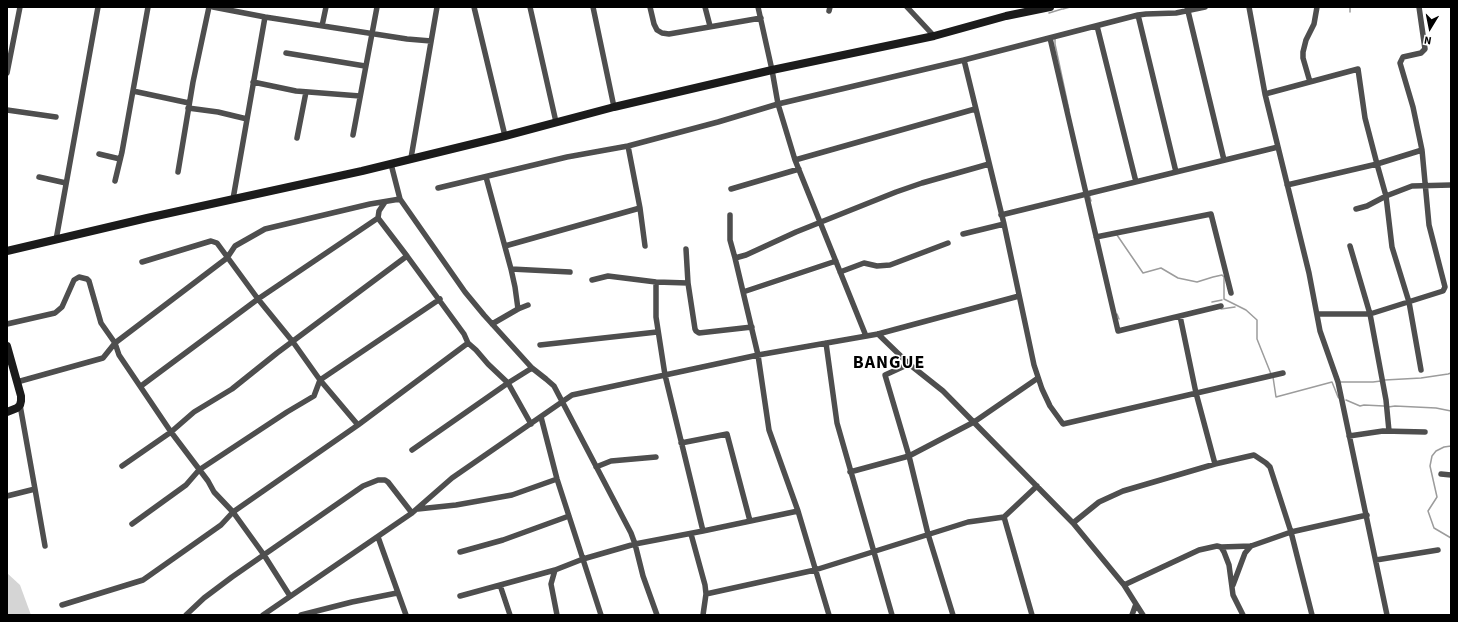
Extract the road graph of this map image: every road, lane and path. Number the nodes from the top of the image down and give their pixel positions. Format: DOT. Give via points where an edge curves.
graph roads {
  1 [pos="20,7"];
  2 [pos="98,7"];
  3 [pos="148,7"];
  4 [pos="209,7"];
  5 [pos="213,7"];
  6 [pos="326,7"];
  7 [pos="377,7"];
  8 [pos="437,7"];
  9 [pos="474,7"];
  10 [pos="530,7"];
  11 [pos="593,7"];
  12 [pos="650,7"];
  13 [pos="705,7"];
  14 [pos="758,7"];
  15 [pos="906,7"];
  16 [pos="1050,7"];
  17 [pos="1149,7"];
  18 [pos="1202,7"];
  19 [pos="1250,7"];
  20 [pos="1317,7"];
  21 [pos="1419,7"];
  22 [pos="230,9"];
  23 [pos="1188,9"];
  24 [pos="1146,14"];
  25 [pos="1138,15"];
  26 [pos="265,17"];
  27 [pos="761,18"];
  28 [pos="322,26"];
  29 [pos="710,26"];
  30 [pos="1097,26"];
  31 [pos="372,33"];
  32 [pos="934,36"];
  33 [pos="1050,38"];
  34 [pos="431,41"];
  35 [pos="9,48"];
  36 [pos="286,53"];
  37 [pos="964,60"];
  38 [pos="365,66"];
  39 [pos="772,70"];
  40 [pos="7,74"];
  41 [pos="253,82"];
  42 [pos="1310,82"];
  43 [pos="133,91"];
  44 [pos="306,92"];
  45 [pos="1265,94"];
  46 [pos="360,96"];
  47 [pos="778,104"];
  48 [pos="189,105"];
  49 [pos="614,107"];
  50 [pos="975,109"];
  51 [pos="7,110"];
  52 [pos="56,117"];
  53 [pos="246,120"];
  54 [pos="556,122"];
  55 [pos="353,136"];
  56 [pos="506,136"];
  57 [pos="297,138"];
  58 [pos="628,146"];
  59 [pos="1278,147"];
  60 [pos="1422,150"];
  61 [pos="99,154"];
  62 [pos="410,158"];
  63 [pos="120,159"];
  64 [pos="795,160"];
  65 [pos="1224,160"];
  66 [pos="391,164"];
  67 [pos="989,164"];
  68 [pos="1376,164"];
  69 [pos="799,169"];
  70 [pos="178,172"];
  71 [pos="1176,172"];
  72 [pos="39,177"];
  73 [pos="486,177"];
  74 [pos="115,181"];
  75 [pos="1136,182"];
  76 [pos="66,183"];
  77 [pos="1451,185"];
  78 [pos="1288,186"];
  79 [pos="1426,186"];
  80 [pos="438,188"];
  81 [pos="730,189"];
  82 [pos="1086,194"];
  83 [pos="1386,196"];
  84 [pos="233,199"];
  85 [pos="400,199"];
  86 [pos="385,202"];
  87 [pos="640,208"];
  88 [pos="1356,209"];
  89 [pos="730,215"];
  90 [pos="1001,215"];
  91 [pos="378,218"];
  92 [pos="820,223"];
  93 [pos="1004,224"];
  94 [pos="964,234"];
  95 [pos="1096,237"];
  96 [pos="56,240"];
  97 [pos="948,243"];
  98 [pos="505,246"];
  99 [pos="645,246"];
  100 [pos="1350,246"];
  101 [pos="686,249"];
  102 [pos="7,251"];
  103 [pos="407,256"];
  104 [pos="228,258"];
  105 [pos="735,258"];
  106 [pos="836,261"];
  107 [pos="142,262"];
  108 [pos="511,269"];
  109 [pos="570,272"];
  110 [pos="840,272"];
  111 [pos="592,280"];
  112 [pos="656,282"];
  113 [pos="688,283"];
  114 [pos="743,292"];
  115 [pos="1230,293"];
  116 [pos="1019,296"];
  117 [pos="258,299"];
  118 [pos="440,299"];
  119 [pos="1409,302"];
  120 [pos="528,306"];
  121 [pos="1221,306"];
  122 [pos="518,309"];
  123 [pos="1317,314"];
  124 [pos="1370,314"];
  125 [pos="1180,316"];
  126 [pos="7,324"];
  127 [pos="492,324"];
  128 [pos="752,327"];
  129 [pos="657,332"];
  130 [pos="878,334"];
  131 [pos="866,336"];
  132 [pos="293,342"];
  133 [pos="115,343"];
  134 [pos="468,343"];
  135 [pos="826,343"];
  136 [pos="540,345"];
  137 [pos="7,349"];
  138 [pos="758,355"];
  139 [pos="908,364"];
  140 [pos="532,368"];
  141 [pos="1421,370"];
  142 [pos="1283,373"];
  143 [pos="665,375"];
  144 [pos="1038,378"];
  145 [pos="320,380"];
  146 [pos="17,382"];
  147 [pos="508,383"];
  148 [pos="141,386"];
  149 [pos="1196,393"];
  150 [pos="562,402"];
  151 [pos="20,405"];
  152 [pos="7,412"];
  153 [pos="541,417"];
  154 [pos="974,422"];
  155 [pos="531,424"];
  156 [pos="358,425"];
  157 [pos="1389,431"];
  158 [pos="171,432"];
  159 [pos="1425,432"];
  160 [pos="1349,436"];
  161 [pos="681,443"];
  162 [pos="412,450"];
  163 [pos="909,456"];
  164 [pos="656,457"];
  165 [pos="1215,464"];
  166 [pos="122,466"];
  167 [pos="596,466"];
  168 [pos="200,470"];
  169 [pos="850,472"];
  170 [pos="1441,474"];
  171 [pos="1451,475"];
  172 [pos="558,479"];
  173 [pos="1037,486"];
  174 [pos="36,489"];
  175 [pos="7,496"];
  176 [pos="415,511"];
  177 [pos="798,511"];
  178 [pos="233,512"];
  179 [pos="1367,515"];
  180 [pos="569,516"];
  181 [pos="1004,517"];
  182 [pos="750,521"];
  183 [pos="1073,523"];
  184 [pos="132,524"];
  185 [pos="703,531"];
  186 [pos="1291,532"];
  187 [pos="691,534"];
  188 [pos="928,534"];
  189 [pos="378,537"];
  190 [pos="635,544"];
  191 [pos="45,546"];
  192 [pos="1251,546"];
  193 [pos="1221,548"];
  194 [pos="1438,550"];
  195 [pos="873,551"];
  196 [pos="460,552"];
  197 [pos="264,555"];
  198 [pos="583,559"];
  199 [pos="1376,560"];
  200 [pos="555,570"];
  201 [pos="815,570"];
  202 [pos="500,585"];
  203 [pos="1124,585"];
  204 [pos="1232,587"];
  205 [pos="397,592"];
  206 [pos="706,594"];
  207 [pos="290,596"];
  208 [pos="460,596"];
  209 [pos="1136,604"];
  210 [pos="62,605"];
  211 [pos="186,615"];
  212 [pos="263,615"];
  213 [pos="301,615"];
  214 [pos="406,615"];
  215 [pos="510,615"];
  216 [pos="557,615"];
  217 [pos="600,615"];
  218 [pos="657,615"];
  219 [pos="703,615"];
  220 [pos="829,615"];
  221 [pos="892,615"];
  222 [pos="953,615"];
  223 [pos="1032,615"];
  224 [pos="1132,615"];
  225 [pos="1144,615"];
  226 [pos="1243,615"];
  227 [pos="1312,615"];
  228 [pos="1387,615"];
  1 -- 35 [label="street"];
  2 -- 76 [label="street"];
  3 -- 43 [label="street"];
  4 -- 48 [label="street"];
  5 -- 22 [label="street"];
  6 -- 28 [label="street"];
  7 -- 31 [label="street"];
  8 -- 34 [label="street"];
  9 -- 56 [label="street"];
  10 -- 54 [label="street"];
  11 -- 49 [label="street"];
  12 -- 29 [label="street" via="654,24 662,33"];
  13 -- 29 [label="street"];
  14 -- 27 [label="street"];
  15 -- 32 [label="street"];
  16 -- 32 [label="main road" via="1013,14"];
  17 -- 24 [label="street"];
  18 -- 23 [label="street"];
  19 -- 45 [label="street"];
  20 -- 42 [label="street" via="1314,24 1303,52"];
  21 -- 60 [label="street" via="1426,49 1403,58 1400,63"];
  22 -- 26 [label="street"];
  23 -- 24 [label="street" via="1176,13"];
  23 -- 65 [label="street"];
  24 -- 25 [label="street"];
  25 -- 30 [label="street"];
  25 -- 71 [label="street"];
  26 -- 28 [label="street"];
  26 -- 41 [label="street"];
  27 -- 29 [label="street"];
  27 -- 39 [label="street"];
  28 -- 31 [label="street"];
  30 -- 33 [label="street"];
  30 -- 75 [label="street"];
  31 -- 34 [label="street"];
  31 -- 38 [label="street"];
  32 -- 39 [label="main road"];
  33 -- 37 [label="street"];
  33 -- 82 [label="street"];
  34 -- 62 [label="street"];
  35 -- 40 [label="street"];
  36 -- 38 [label="street"];
  37 -- 47 [label="street"];
  37 -- 50 [label="street"];
  38 -- 46 [label="street"];
  39 -- 47 [label="street"];
  39 -- 49 [label="main road"];
  41 -- 44 [label="street"];
  41 -- 53 [label="street"];
  42 -- 45 [label="street"];
  42 -- 68 [label="street" via="1358,69 1365,118"];
  43 -- 48 [label="street"];
  43 -- 63 [label="street"];
  44 -- 46 [label="street"];
  44 -- 57 [label="street"];
  45 -- 59 [label="street"];
  46 -- 55 [label="street"];
  47 -- 58 [label="street"];
  47 -- 64 [label="street"];
  48 -- 53 [label="street"];
  48 -- 70 [label="street"];
  49 -- 54 [label="main road"];
  50 -- 64 [label="street"];
  50 -- 67 [label="street"];
  51 -- 52 [label="street"];
  53 -- 84 [label="street"];
  54 -- 56 [label="main road"];
  56 -- 62 [label="main road"];
  58 -- 73 [label="street" via="567,157"];
  58 -- 87 [label="street"];
  59 -- 65 [label="street"];
  59 -- 78 [label="street"];
  60 -- 68 [label="street"];
  60 -- 79 [label="street"];
  61 -- 63 [label="street"];
  62 -- 66 [label="main road"];
  63 -- 74 [label="street"];
  64 -- 69 [label="street"];
  65 -- 71 [label="street"];
  66 -- 84 [label="main road"];
  66 -- 85 [label="street"];
  67 -- 90 [label="street"];
  67 -- 92 [label="street" via="902,190"];
  68 -- 78 [label="street"];
  68 -- 83 [label="street"];
  69 -- 81 [label="street"];
  69 -- 92 [label="street"];
  71 -- 75 [label="street"];
  72 -- 76 [label="street"];
  73 -- 80 [label="street"];
  73 -- 98 [label="street"];
  75 -- 82 [label="street"];
  76 -- 96 [label="street"];
  77 -- 79 [label="street"];
  78 -- 123 [label="street"];
  79 -- 83 [label="street" via="1412,186"];
  79 -- 119 [label="street" via="1430,230 1445,287 1443,291"];
  82 -- 90 [label="street"];
  82 -- 95 [label="street"];
  83 -- 88 [label="street"];
  83 -- 119 [label="street" via="1392,247"];
  84 -- 96 [label="main road"];
  85 -- 86 [label="street"];
  85 -- 127 [label="street" via="465,292"];
  86 -- 91 [label="street"];
  86 -- 104 [label="street" via="265,229 235,246"];
  87 -- 98 [label="street"];
  87 -- 99 [label="street"];
  89 -- 105 [label="street" via="730,240"];
  90 -- 93 [label="street"];
  91 -- 103 [label="street"];
  91 -- 117 [label="street"];
  92 -- 105 [label="street"];
  92 -- 106 [label="street"];
  93 -- 94 [label="street"];
  93 -- 116 [label="street"];
  95 -- 115 [label="street" via="1210,214"];
  95 -- 125 [label="street" via="1118,331"];
  96 -- 102 [label="main road"];
  97 -- 110 [label="street" via="890,265 877,266 864,262"];
  98 -- 108 [label="street"];
  100 -- 124 [label="street"];
  101 -- 113 [label="street"];
  103 -- 118 [label="street"];
  103 -- 132 [label="street"];
  104 -- 107 [label="street" via="217,243 211,241"];
  104 -- 117 [label="street"];
  104 -- 133 [label="street"];
  105 -- 114 [label="street"];
  106 -- 110 [label="street"];
  106 -- 114 [label="street"];
  108 -- 109 [label="street"];
  108 -- 122 [label="street"];
  110 -- 131 [label="street"];
  111 -- 112 [label="street" via="608,276"];
  112 -- 113 [label="street"];
  112 -- 129 [label="street"];
  113 -- 128 [label="street" via="695,329 698,333"];
  114 -- 128 [label="street"];
  116 -- 130 [label="street"];
  116 -- 144 [label="street"];
  117 -- 132 [label="street"];
  117 -- 148 [label="street"];
  118 -- 134 [label="street"];
  118 -- 145 [label="street"];
  119 -- 124 [label="street"];
  119 -- 141 [label="street"];
  120 -- 122 [label="street"];
  121 -- 125 [label="street"];
  122 -- 127 [label="street"];
  123 -- 124 [label="street"];
  123 -- 160 [label="street" via="1324,344 1338,382"];
  124 -- 157 [label="street" via="1386,400"];
  125 -- 149 [label="street"];
  126 -- 133 [label="street" via="60,311 74,280 83,277 89,281 101,323"];
  127 -- 140 [label="street"];
  128 -- 138 [label="street"];
  129 -- 136 [label="street"];
  129 -- 143 [label="street"];
  130 -- 131 [label="street"];
  130 -- 139 [label="street"];
  131 -- 135 [label="street"];
  132 -- 145 [label="street"];
  132 -- 158 [label="street" via="232,389 194,412"];
  133 -- 146 [label="street" via="104,358"];
  133 -- 148 [label="street" via="119,355"];
  134 -- 147 [label="street"];
  134 -- 156 [label="street"];
  135 -- 138 [label="street"];
  135 -- 169 [label="street" via="837,424"];
  137 -- 146 [label="main road"];
  138 -- 143 [label="street"];
  138 -- 177 [label="street" via="769,430"];
  139 -- 154 [label="street" via="943,391"];
  139 -- 163 [label="street" via="885,375"];
  140 -- 147 [label="street"];
  140 -- 150 [label="street" via="550,382"];
  142 -- 149 [label="street"];
  143 -- 150 [label="street" via="580,393"];
  143 -- 161 [label="street"];
  144 -- 149 [label="street" via="1050,406 1063,424"];
  144 -- 154 [label="street"];
  145 -- 156 [label="street"];
  145 -- 168 [label="street" via="314,396"];
  146 -- 151 [label="main road" via="21,396"];
  147 -- 155 [label="street"];
  147 -- 162 [label="street"];
  148 -- 158 [label="street"];
  149 -- 165 [label="street"];
  150 -- 153 [label="street"];
  150 -- 167 [label="street"];
  151 -- 152 [label="main road"];
  151 -- 174 [label="street"];
  153 -- 155 [label="street"];
  153 -- 172 [label="street"];
  154 -- 163 [label="street"];
  154 -- 173 [label="street"];
  155 -- 176 [label="street" via="452,478"];
  156 -- 178 [label="street"];
  157 -- 159 [label="street"];
  157 -- 160 [label="street"];
  158 -- 166 [label="street"];
  158 -- 168 [label="street"];
  160 -- 179 [label="street"];
  161 -- 182 [label="street" via="727,434"];
  161 -- 185 [label="street"];
  163 -- 169 [label="street"];
  163 -- 188 [label="street"];
  164 -- 167 [label="street" via="611,461"];
  165 -- 183 [label="street" via="1123,491 1099,502"];
  165 -- 186 [label="street" via="1254,456 1266,463 1270,467"];
  167 -- 190 [label="street"];
  168 -- 178 [label="street" via="214,492"];
  168 -- 184 [label="street" via="186,485"];
  169 -- 195 [label="street"];
  170 -- 171 [label="street"];
  172 -- 176 [label="street" via="512,495"];
  172 -- 180 [label="street"];
  173 -- 181 [label="street"];
  173 -- 183 [label="street"];
  174 -- 175 [label="street"];
  174 -- 191 [label="street"];
  176 -- 189 [label="street"];
  176 -- 197 [label="street" via="388,482 378,480 363,486"];
  177 -- 182 [label="street"];
  177 -- 201 [label="street"];
  178 -- 197 [label="street"];
  178 -- 210 [label="street" via="221,525 143,580"];
  179 -- 186 [label="street"];
  179 -- 199 [label="street"];
  180 -- 196 [label="street" via="503,540"];
  180 -- 198 [label="street"];
  181 -- 188 [label="street" via="968,522"];
  181 -- 223 [label="street"];
  182 -- 185 [label="street"];
  183 -- 203 [label="street"];
  185 -- 187 [label="street"];
  186 -- 192 [label="street"];
  186 -- 227 [label="street"];
  187 -- 190 [label="street"];
  187 -- 206 [label="street"];
  188 -- 195 [label="street"];
  188 -- 222 [label="street"];
  189 -- 205 [label="street"];
  189 -- 207 [label="street"];
  190 -- 198 [label="street"];
  190 -- 218 [label="street"];
  192 -- 193 [label="street"];
  192 -- 204 [label="street" via="1245,553"];
  193 -- 203 [label="street" via="1213,546 1199,550"];
  193 -- 204 [label="street" via="1229,565"];
  194 -- 199 [label="street"];
  195 -- 201 [label="street"];
  195 -- 221 [label="street"];
  197 -- 207 [label="street"];
  197 -- 211 [label="street" via="204,598"];
  198 -- 200 [label="street"];
  198 -- 217 [label="street"];
  199 -- 228 [label="street"];
  200 -- 202 [label="street"];
  200 -- 216 [label="street" via="551,584"];
  201 -- 206 [label="street"];
  201 -- 220 [label="street"];
  202 -- 208 [label="street"];
  202 -- 215 [label="street"];
  203 -- 209 [label="street"];
  204 -- 226 [label="street"];
  205 -- 213 [label="street"];
  205 -- 214 [label="street"];
  206 -- 219 [label="street"];
  207 -- 212 [label="street"];
  209 -- 224 [label="street"];
  209 -- 225 [label="street"];
}
